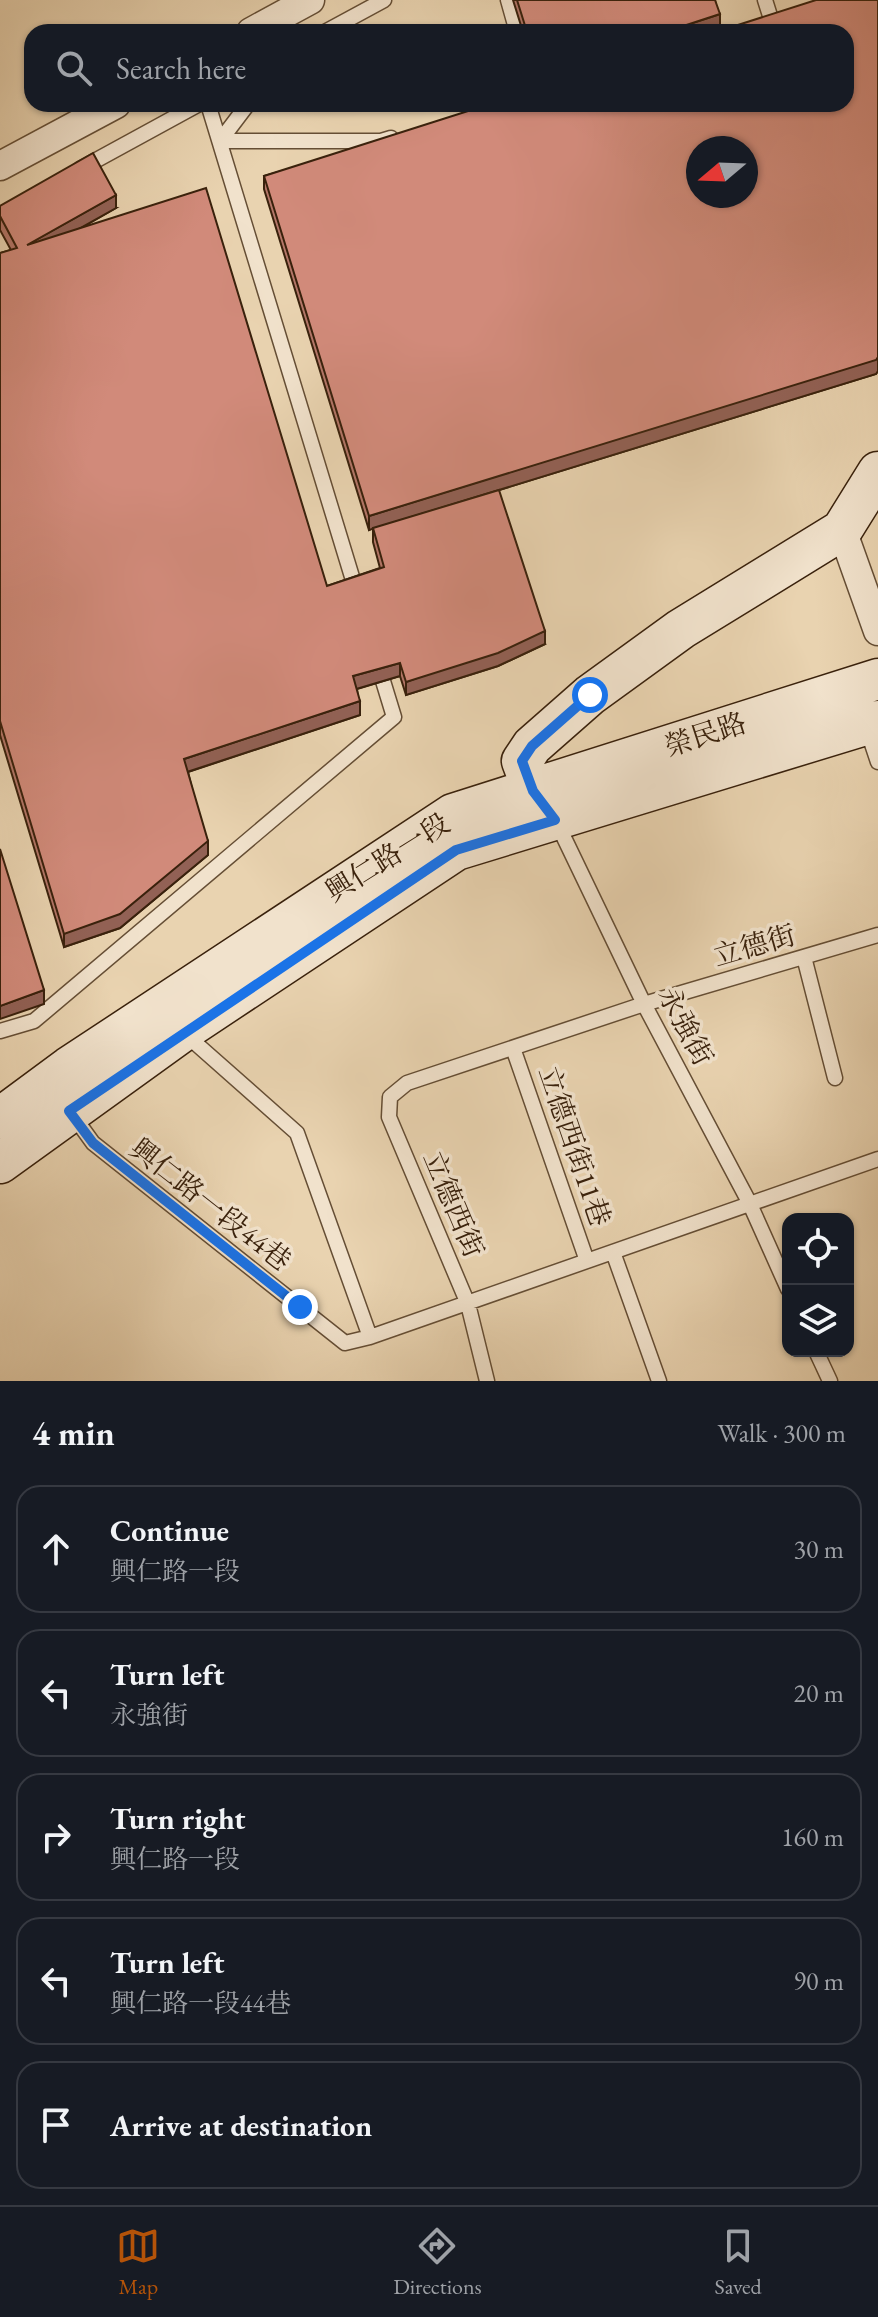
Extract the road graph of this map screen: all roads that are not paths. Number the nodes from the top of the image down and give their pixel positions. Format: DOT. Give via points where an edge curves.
graph roads {
  1 [pos="310,0"];
  2 [pos="384,0"];
  3 [pos="508,0"];
  4 [pos="765,0"];
  5 [pos="786,14"];
  6 [pos="266,24"];
  7 [pos="340,24"];
  8 [pos="515,24"];
  9 [pos="101,112"];
  10 [pos="184,112"];
  11 [pos="211,112"];
  12 [pos="242,112"];
  13 [pos="410,132"];
  14 [pos="220,141"];
  15 [pos="0,166"];
  16 [pos="66,177"];
  17 [pos="878,472"];
  18 [pos="842,530"];
  19 [pos="356,590"];
  20 [pos="878,631"];
  21 [pos="878,679"];
  22 [pos="383,681"];
  23 [pos="874,736"];
  24 [pos="544,805"];
  25 [pos="878,935"];
  26 [pos="804,957"];
  27 [pos="644,1004"];
  28 [pos="171,1019"];
  29 [pos="0,1031"];
  30 [pos="513,1048"];
  31 [pos="835,1078"];
  32 [pos="69,1111"];
  33 [pos="0,1118"];
  34 [pos="878,1159"];
  35 [pos="0,1163"];
  36 [pos="749,1202"];
  37 [pos="613,1252"];
  38 [pos="587,1261"];
  39 [pos="786,1285"];
  40 [pos="468,1304"];
  41 [pos="370,1337"];
  42 [pos="819,1357"];
  43 [pos="487,1381"];
  44 [pos="659,1381"];
  45 [pos="830,1381"];
  1 -- 6 [label="street"];
  2 -- 7 [label="lane"];
  3 -- 8 [label="lane"];
  4 -- 5 [label="lane" via="764,21"];
  9 -- 15 [label="street"];
  10 -- 16 [label="lane"];
  11 -- 14 [label="lane"];
  12 -- 14 [label="lane"];
  13 -- 14 [label="lane" via="381,141"];
  14 -- 19 [label="lane"];
  17 -- 18 [label="street"];
  18 -- 20 [label="street"];
  18 -- 24 [label="street" via="681,629 590,695 532,746 522,761"];
  21 -- 24 [label="street, 榮民路"];
  22 -- 29 [label="lane" via="394,717 34,1021"];
  23 -- 24 [label="street, 榮民路"];
  24 -- 27 [label="lane, 永強街"];
  24 -- 28 [label="street, 興仁路一段" via="453,814"];
  25 -- 26 [label="lane, 立德街"];
  26 -- 27 [label="lane, 立德街"];
  26 -- 31 [label="lane"];
  27 -- 30 [label="lane, 立德西街"];
  27 -- 36 [label="lane, 永強街"];
  28 -- 32 [label="street, 興仁路一段"];
  28 -- 33 [label="street, 興仁路一段"];
  28 -- 41 [label="lane" via="297,1133"];
  30 -- 38 [label="lane, 立德西街11巷"];
  30 -- 40 [label="lane, 立德西街" via="407,1083 390,1097 389,1117"];
  32 -- 35 [label="street, 興仁路一段"];
  32 -- 41 [label="lane, 興仁路一段44巷" via="93,1143 345,1343"];
  34 -- 36 [label="lane"];
  36 -- 37 [label="lane, 立德西街"];
  36 -- 39 [label="lane, 永強街"];
  37 -- 38 [label="lane, 立德西街"];
  37 -- 44 [label="lane"];
  38 -- 40 [label="lane, 立德西街"];
  40 -- 41 [label="lane"];
  40 -- 43 [label="lane"];
  42 -- 45 [label="lane"];
}
